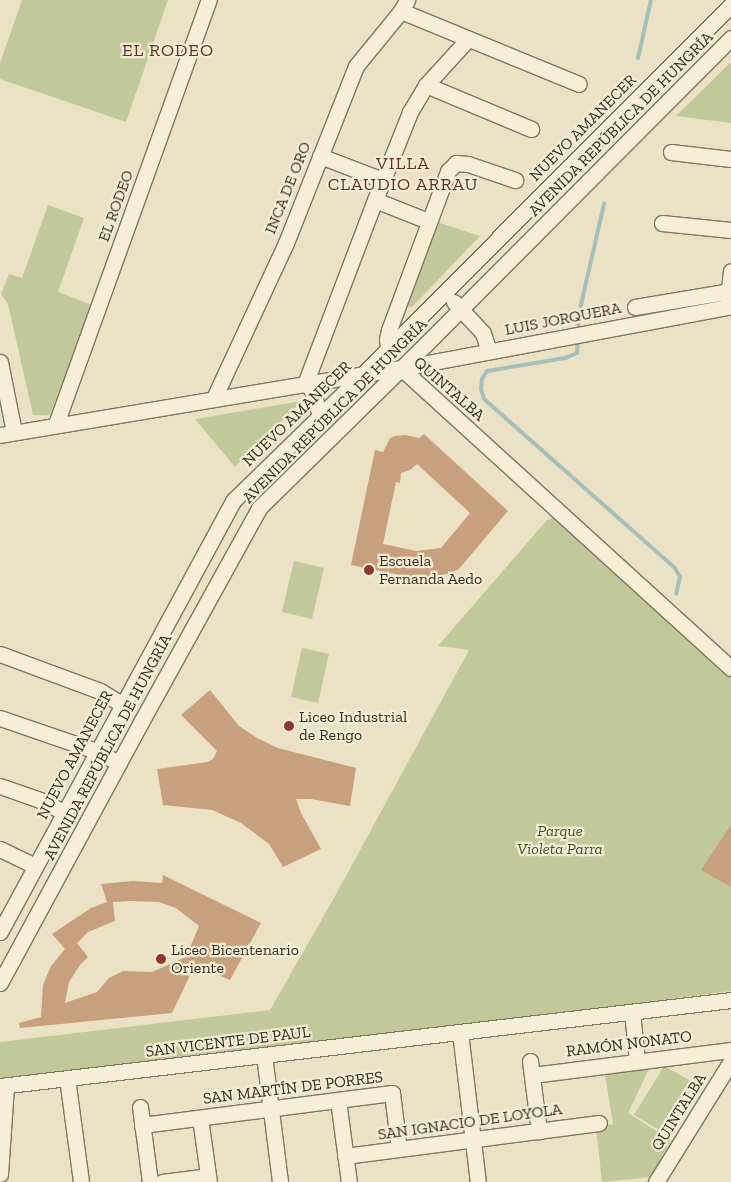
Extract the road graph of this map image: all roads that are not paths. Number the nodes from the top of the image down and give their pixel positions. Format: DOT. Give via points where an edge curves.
graph roads {
  1 [pos="209,0"];
  2 [pos="404,6"];
  3 [pos="728,7"];
  4 [pos="468,38"];
  5 [pos="731,38"];
  6 [pos="579,84"];
  7 [pos="426,85"];
  8 [pos="531,129"];
  9 [pos="672,152"];
  10 [pos="320,156"];
  11 [pos="731,159"];
  12 [pos="383,180"];
  13 [pos="515,180"];
  14 [pos="375,200"];
  15 [pos="428,221"];
  16 [pos="662,223"];
  17 [pos="731,230"];
  18 [pos="731,271"];
  19 [pos="444,292"];
  20 [pos="729,299"];
  21 [pos="635,307"];
  22 [pos="460,308"];
  23 [pos="388,348"];
  24 [pos="489,351"];
  25 [pos="0,362"];
  26 [pos="402,368"];
  27 [pos="362,375"];
  28 [pos="305,384"];
  29 [pos="214,398"];
  30 [pos="320,415"];
  31 [pos="56,424"];
  32 [pos="7,434"];
  33 [pos="189,584"];
  34 [pos="211,594"];
  35 [pos="0,654"];
  36 [pos="731,668"];
  37 [pos="122,704"];
  38 [pos="0,718"];
  39 [pos="96,752"];
  40 [pos="119,763"];
  41 [pos="0,786"];
  42 [pos="64,812"];
  43 [pos="0,849"];
  44 [pos="35,866"];
  45 [pos="4,916"];
  46 [pos="0,932"];
  47 [pos="0,983"];
  48 [pos="731,1000"];
  49 [pos="632,1012"];
  50 [pos="460,1032"];
  51 [pos="731,1050"];
  52 [pos="264,1055"];
  53 [pos="637,1060"];
  54 [pos="731,1061"];
  55 [pos="68,1078"];
  56 [pos="3,1086"];
  57 [pos="338,1100"];
  58 [pos="140,1107"];
  59 [pos="270,1109"];
  60 [pos="200,1118"];
  61 [pos="599,1123"];
  62 [pos="142,1125"];
  63 [pos="539,1131"];
  64 [pos="473,1140"];
  65 [pos="399,1149"];
  66 [pos="346,1156"];
  67 [pos="0,1174"];
  68 [pos="209,1179"];
  69 [pos="81,1182"];
  70 [pos="150,1182"];
  71 [pos="162,1182"];
  72 [pos="280,1182"];
  73 [pos="349,1182"];
  74 [pos="478,1182"];
  75 [pos="656,1182"];
  1 -- 31 [label="street, EL RODEO"];
  2 -- 4 [label="street"];
  2 -- 10 [label="street, INCA DE ORO" via="356,66"];
  3 -- 5 [label="street" via="722,24"];
  3 -- 19 [label="street, NUEVO AMANECER"];
  4 -- 6 [label="street"];
  4 -- 7 [label="street"];
  5 -- 22 [label="street, AVENIDA REPÚBLICA DE HUNGRÍA"];
  7 -- 8 [label="street"];
  7 -- 12 [label="street" via="410,112"];
  9 -- 11 [label="street"];
  10 -- 12 [label="street"];
  10 -- 29 [label="street, INCA DE ORO" via="286,242"];
  12 -- 14 [label="street"];
  13 -- 15 [label="street" via="468,164 456,164 448,171"];
  14 -- 15 [label="street"];
  14 -- 28 [label="street"];
  15 -- 23 [label="street" via="386,339"];
  16 -- 17 [label="street"];
  18 -- 20 [label="street"];
  19 -- 22 [label="street"];
  19 -- 23 [label="street, NUEVO AMANECER"];
  20 -- 21 [label="street"];
  20 -- 24 [label="street, LUIS JORQUERA"];
  22 -- 24 [label="street" via="483,333"];
  22 -- 26 [label="street, AVENIDA REPÚBLICA DE HUNGRÍA"];
  23 -- 27 [label="street, NUEVO AMANECER"];
  24 -- 26 [label="street, LUIS JORQUERA"];
  25 -- 32 [label="street"];
  26 -- 27 [label="street, QUINTALBA"];
  26 -- 34 [label="street, AVENIDA REPÚBLICA DE HUNGRÍA" via="259,508"];
  26 -- 36 [label="street, QUINTALBA"];
  27 -- 28 [label="street, QUINTALBA"];
  27 -- 30 [label="street, NUEVO AMANECER"];
  28 -- 29 [label="street, QUINTALBA"];
  28 -- 30 [label="street" via="312,388"];
  29 -- 31 [label="street, QUINTALBA"];
  30 -- 33 [label="street, NUEVO AMANECER" via="234,500"];
  31 -- 32 [label="street, QUINTALBA"];
  33 -- 34 [label="street"];
  33 -- 37 [label="street, NUEVO AMANECER"];
  34 -- 40 [label="street, AVENIDA REPÚBLICA DE HUNGRÍA"];
  35 -- 37 [label="street" via="100,691"];
  37 -- 39 [label="street, NUEVO AMANECER"];
  38 -- 39 [label="street"];
  39 -- 40 [label="street"];
  39 -- 42 [label="street, NUEVO AMANECER"];
  40 -- 47 [label="street, AVENIDA REPÚBLICA DE HUNGRÍA"];
  41 -- 42 [label="street"];
  42 -- 44 [label="street, NUEVO AMANECER"];
  43 -- 44 [label="street"];
  44 -- 45 [label="street, NUEVO AMANECER"];
  45 -- 46 [label="street, NUEVO AMANECER"];
  48 -- 49 [label="street, SAN VICENTE DE PAUL"];
  49 -- 50 [label="street, SAN VICENTE DE PAUL"];
  49 -- 53 [label="street"];
  50 -- 52 [label="street, SAN VICENTE DE PAUL"];
  50 -- 64 [label="street"];
  51 -- 53 [label="street, RAMÓN NONATO"];
  52 -- 55 [label="street, SAN VICENTE DE PAUL"];
  52 -- 59 [label="street"];
  53 -- 63 [label="street, RAMÓN NONATO" via="531,1068"];
  54 -- 75 [label="street, QUINTALBA"];
  55 -- 56 [label="street, SAN VICENTE DE PAUL"];
  55 -- 69 [label="street"];
  56 -- 67 [label="street"];
  57 -- 59 [label="street, SAN MARTÍN DE PORRES"];
  57 -- 65 [label="street, SAN MARTÍN DE PORRES" via="392,1093"];
  57 -- 66 [label="street"];
  58 -- 62 [label="street"];
  59 -- 60 [label="street, SAN MARTÍN DE PORRES"];
  59 -- 72 [label="street"];
  60 -- 62 [label="street, SAN MARTÍN DE PORRES"];
  60 -- 68 [label="street"];
  61 -- 63 [label="street, SAN IGNACIO DE LOYOLA"];
  62 -- 70 [label="street"];
  63 -- 64 [label="street, SAN IGNACIO DE LOYOLA"];
  64 -- 65 [label="street, SAN IGNACIO DE LOYOLA"];
  64 -- 74 [label="street"];
  65 -- 66 [label="street, SAN IGNACIO DE LOYOLA"];
  66 -- 73 [label="street"];
  68 -- 71 [label="street"];
}
